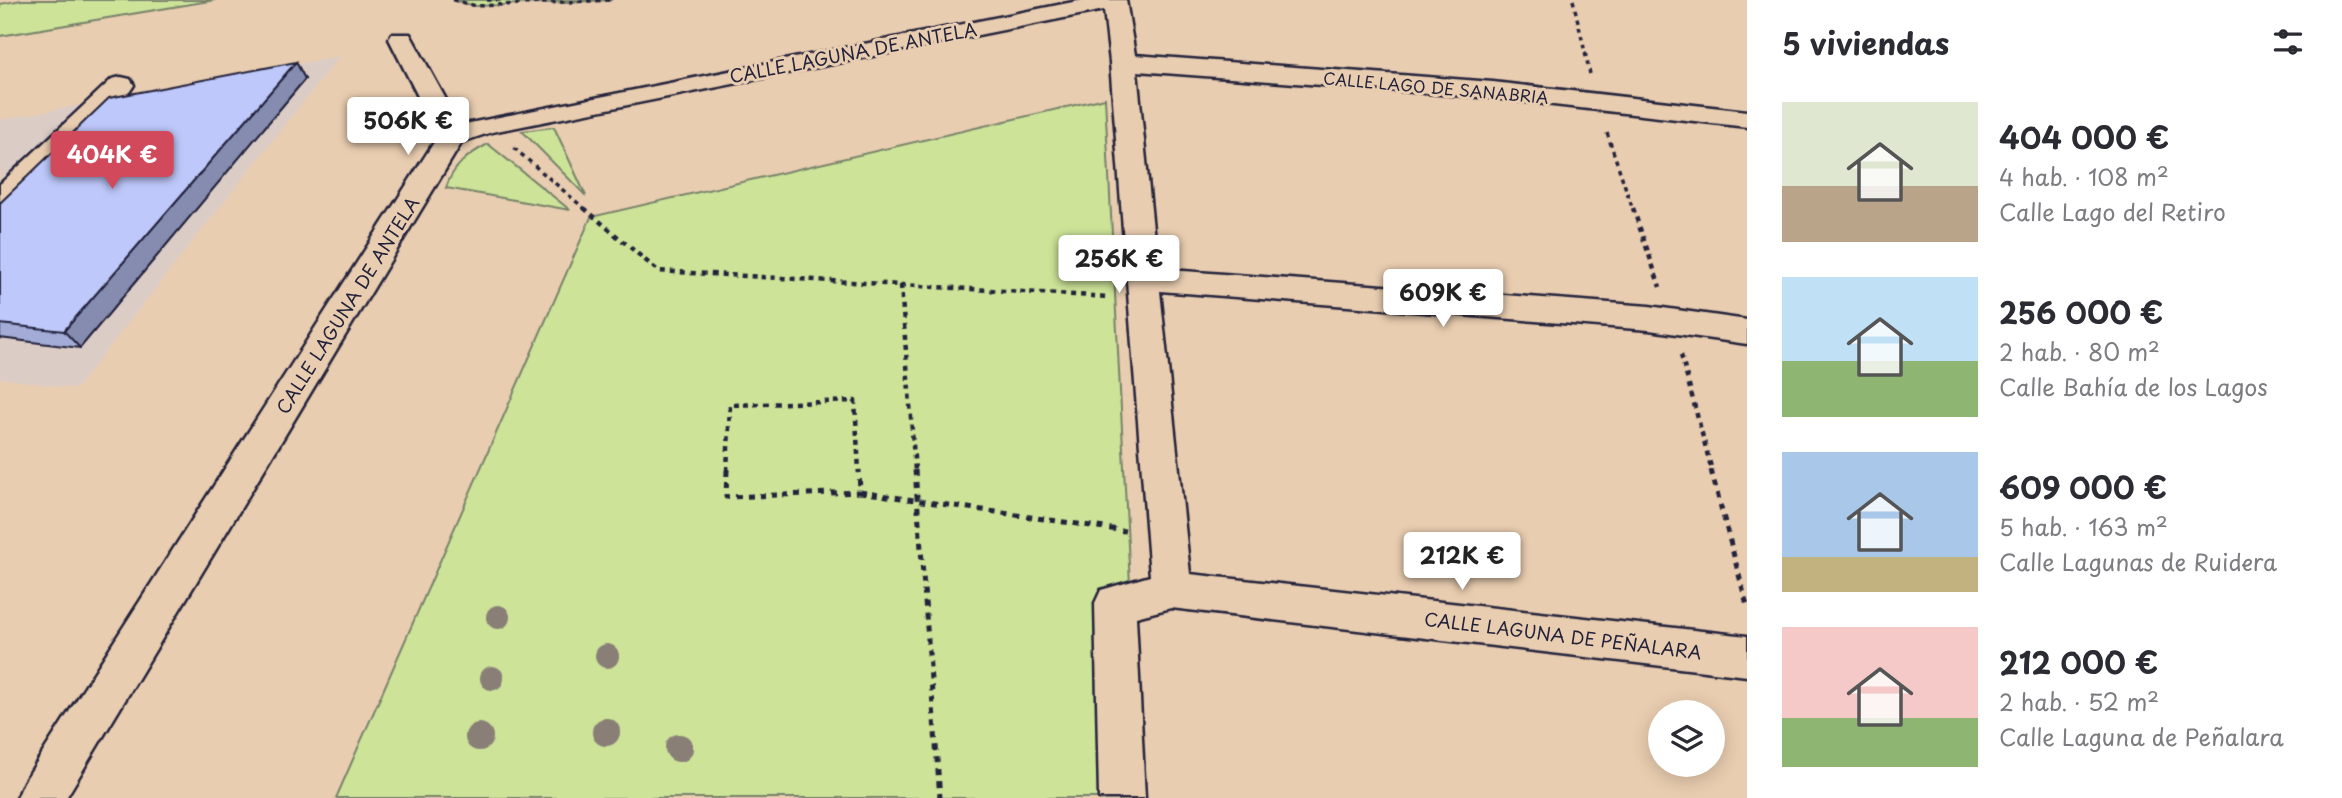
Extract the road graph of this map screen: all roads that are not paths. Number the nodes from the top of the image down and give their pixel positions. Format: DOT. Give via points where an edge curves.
graph roads {
  1 [pos="1114,0"];
  2 [pos="401,39"];
  3 [pos="1124,62"];
  4 [pos="121,85"];
  5 [pos="1747,119"];
  6 [pos="452,136"];
  7 [pos="0,200"];
  8 [pos="1145,289"];
  9 [pos="1747,332"];
  10 [pos="1171,590"];
  11 [pos="1747,656"];
  12 [pos="40,798"];
  13 [pos="1122,798"];
  1 -- 3 [label="street"];
  1 -- 6 [label="street, CALLE LAGUNA DE ANTELA" via="486,125"];
  2 -- 6 [label="street"];
  3 -- 5 [label="street, CALLE LAGO DE SANABRIA" via="1493,90"];
  3 -- 8 [label="street"];
  4 -- 7 [label="street"];
  6 -- 12 [label="street, CALLE LAGUNA DE ANTELA"];
  8 -- 9 [label="street" via="1648,318"];
  8 -- 10 [label="street"];
  10 -- 11 [label="street, CALLE LAGUNA DE PEÑALARA"];
  10 -- 13 [label="street, CALLE LAGUNA DE PEÑALARA" via="1115,603"];
}
